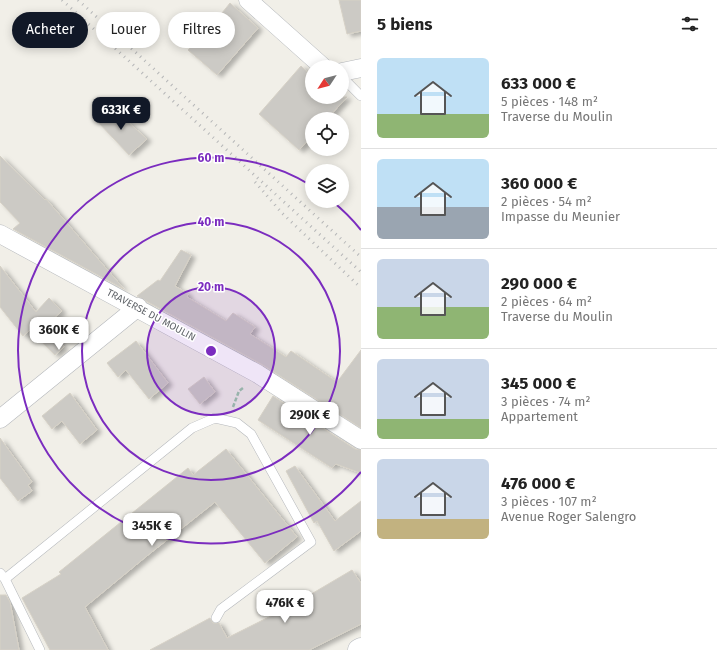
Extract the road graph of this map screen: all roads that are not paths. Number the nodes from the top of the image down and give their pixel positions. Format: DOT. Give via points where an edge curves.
graph roads {
  1 [pos="248,0"];
  2 [pos="315,60"];
  3 [pos="361,68"];
  4 [pos="349,71"];
  5 [pos="349,84"];
  6 [pos="361,96"];
  7 [pos="0,234"];
  8 [pos="138,307"];
  9 [pos="0,418"];
  10 [pos="361,440"];
  11 [pos="2,576"];
  12 [pos="216,618"];
  13 [pos="40,650"];
  1 -- 2 [label="street"];
  3 -- 4 [label="street"];
  5 -- 6 [label="lane"];
  7 -- 8 [label="street, TRAVERSE DU MOULIN"];
  8 -- 9 [label="street"];
  8 -- 10 [label="street, TRAVERSE DU MOULIN" via="258,374"];
  11 -- 12 [label="lane" via="192,428 215,418 237,423 251,434 311,542 221,609"];
  11 -- 13 [label="lane"];
}
